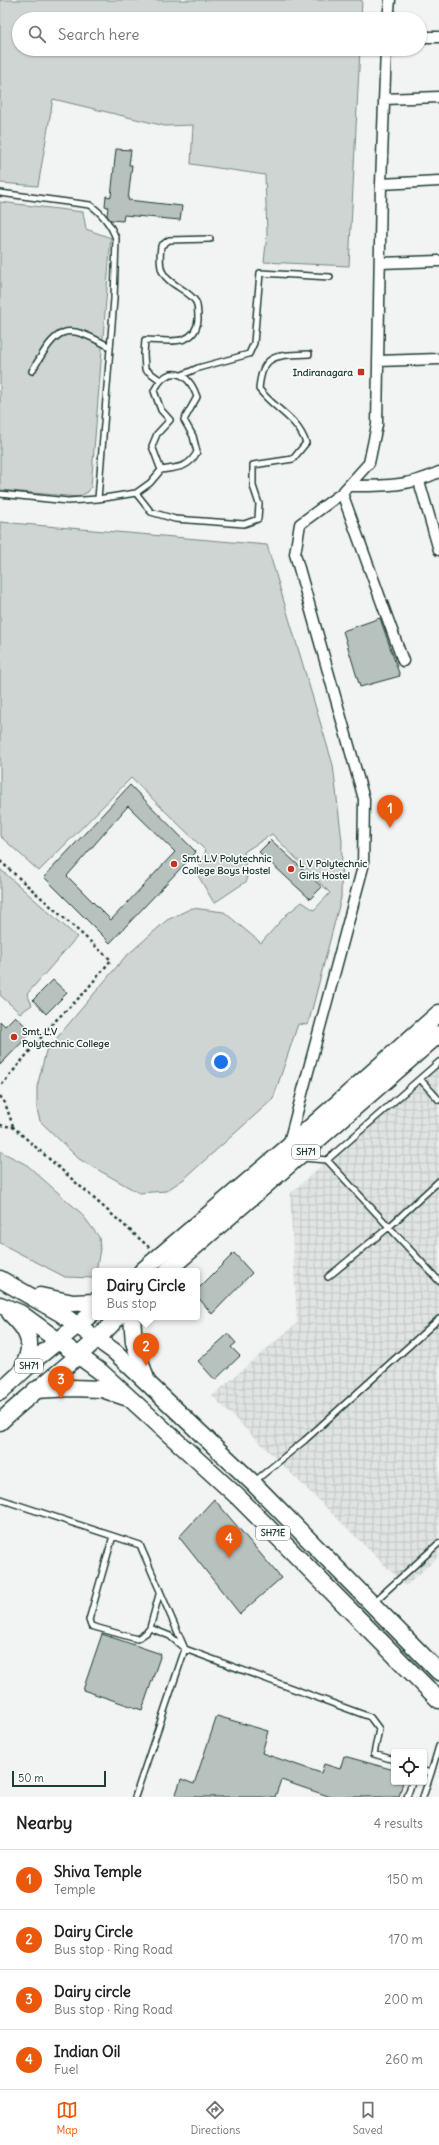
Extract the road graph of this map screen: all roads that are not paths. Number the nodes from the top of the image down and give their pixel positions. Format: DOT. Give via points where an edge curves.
graph roads {
  1 [pos="390,0"];
  2 [pos="389,12"];
  3 [pos="427,37"];
  4 [pos="439,37"];
  5 [pos="386,56"];
  6 [pos="439,97"];
  7 [pos="384,99"];
  8 [pos="439,180"];
  9 [pos="381,184"];
  10 [pos="0,192"];
  11 [pos="210,239"];
  12 [pos="439,261"];
  13 [pos="380,263"];
  14 [pos="330,277"];
  15 [pos="110,347"];
  16 [pos="309,354"];
  17 [pos="439,359"];
  18 [pos="378,362"];
  19 [pos="32,371"];
  20 [pos="182,375"];
  21 [pos="160,380"];
  22 [pos="160,470"];
  23 [pos="439,472"];
  24 [pos="419,481"];
  25 [pos="346,490"];
  26 [pos="136,493"];
  27 [pos="0,494"];
  28 [pos="98,499"];
  29 [pos="439,550"];
  30 [pos="403,661"];
  31 [pos="439,1013"];
  32 [pos="439,1034"];
  33 [pos="439,1062"];
  34 [pos="420,1079"];
  35 [pos="439,1100"];
  36 [pos="293,1153"];
  37 [pos="327,1160"];
  38 [pos="439,1181"];
  39 [pos="389,1227"];
  40 [pos="146,1268"];
  41 [pos="169,1268"];
  42 [pos="328,1277"];
  43 [pos="0,1279"];
  44 [pos="439,1281"];
  45 [pos="20,1290"];
  46 [pos="92,1302"];
  47 [pos="3,1306"];
  48 [pos="92,1314"];
  49 [pos="439,1319"];
  50 [pos="115,1320"];
  51 [pos="132,1320"];
  52 [pos="78,1325"];
  53 [pos="54,1337"];
  54 [pos="99,1339"];
  55 [pos="78,1356"];
  56 [pos="18,1377"];
  57 [pos="147,1383"];
  58 [pos="35,1390"];
  59 [pos="0,1392"];
  60 [pos="130,1398"];
  61 [pos="0,1422"];
  62 [pos="253,1484"];
  63 [pos="0,1499"];
  64 [pos="113,1536"];
  65 [pos="439,1543"];
  66 [pos="160,1591"];
  67 [pos="371,1604"];
  68 [pos="150,1628"];
  69 [pos="185,1649"];
  70 [pos="439,1672"];
  71 [pos="439,1700"];
  72 [pos="439,1746"];
  73 [pos="391,1759"];
  74 [pos="427,1771"];
  75 [pos="431,1773"];
  76 [pos="411,1785"];
  77 [pos="134,1797"];
  78 [pos="407,1797"];
  79 [pos="423,1797"];
  1 -- 2 [label="street"];
  3 -- 4 [label="street"];
  5 -- 7 [label="street"];
  6 -- 7 [label="street"];
  7 -- 9 [label="street"];
  8 -- 9 [label="street"];
  9 -- 13 [label="street"];
  10 -- 15 [label="lane" via="90,205 114,232 116,239"];
  11 -- 21 [label="lane" via="169,240 161,246 162,270 169,281 184,290 196,302 198,318 197,330 188,339 145,340 145,369"];
  12 -- 13 [label="street"];
  13 -- 18 [label="street"];
  14 -- 20 [label="lane" via="260,273 254,343 249,354"];
  15 -- 19 [label="lane" via="87,334 66,332 50,342"];
  15 -- 28 [label="lane"];
  16 -- 26 [label="lane" via="283,355 263,366 259,390 290,417 301,430 306,443 293,459 254,465 253,486 259,504 258,519 244,524 175,519 151,512"];
  17 -- 18 [label="street"];
  18 -- 25 [label="street" via="377,425 369,463"];
  20 -- 21 [label="lane" via="169,374"];
  20 -- 22 [label="lane" via="192,383 197,397 184,420 193,436 197,452 191,462 181,467"];
  21 -- 22 [label="lane" via="154,391 156,401 170,420 157,434 152,446"];
  22 -- 26 [label="lane" via="150,483"];
  23 -- 24 [label="street"];
  24 -- 25 [label="street"];
  24 -- 29 [label="street"];
  25 -- 30 [label="street"];
  25 -- 36 [label="street" via="300,524 295,554 364,798 363,867"];
  26 -- 28 [label="lane"];
  27 -- 28 [label="lane" via="68,501"];
  31 -- 36 [label="main road, SH71"];
  32 -- 36 [label="main road, SH71"];
  33 -- 34 [label="lane"];
  34 -- 35 [label="lane"];
  34 -- 37 [label="lane"];
  36 -- 37 [label="lane"];
  36 -- 40 [label="main road, SH71"];
  36 -- 41 [label="main road, SH71"];
  37 -- 39 [label="lane"];
  38 -- 39 [label="lane"];
  39 -- 42 [label="lane"];
  39 -- 44 [label="lane"];
  43 -- 45 [label="main road"];
  45 -- 46 [label="main road" via="73,1304"];
  45 -- 52 [label="main road"];
  47 -- 53 [label="main road" via="20,1313"];
  47 -- 56 [label="main road" via="23,1326 28,1339 29,1355"];
  48 -- 52 [label="main road, SH71"];
  49 -- 62 [label="lane"];
  50 -- 54 [label="main road, SH71"];
  51 -- 57 [label="main road" via="134,1342"];
  52 -- 53 [label="main road, SH71"];
  52 -- 54 [label="main road, SH71E"];
  53 -- 55 [label="main road, SH71E"];
  53 -- 56 [label="main road, SH71"];
  54 -- 55 [label="main road, SH71"];
  54 -- 57 [label="main road, SH71E"];
  55 -- 58 [label="main road, SH71"];
  55 -- 60 [label="main road, SH71E" via="101,1372"];
  56 -- 59 [label="main road, SH71"];
  57 -- 62 [label="main road, SH71E"];
  58 -- 60 [label="main road" via="102,1389"];
  58 -- 61 [label="main road, SH71"];
  60 -- 71 [label="main road, SH71E" via="239,1498"];
  62 -- 67 [label="main road, SH71E"];
  63 -- 64 [label="lane"];
  64 -- 66 [label="lane" via="140,1545"];
  64 -- 68 [label="lane" via="89,1620 91,1626 137,1640"];
  65 -- 67 [label="lane"];
  66 -- 68 [label="lane"];
  66 -- 69 [label="lane"];
  67 -- 70 [label="main road, SH71E"];
  68 -- 69 [label="lane" via="170,1636"];
  69 -- 73 [label="lane" via="370,1717 379,1729 374,1754"];
  69 -- 77 [label="lane"];
  72 -- 75 [label="lane"];
  74 -- 75 [label="lane"];
  75 -- 79 [label="lane"];
  76 -- 78 [label="lane"];
}
